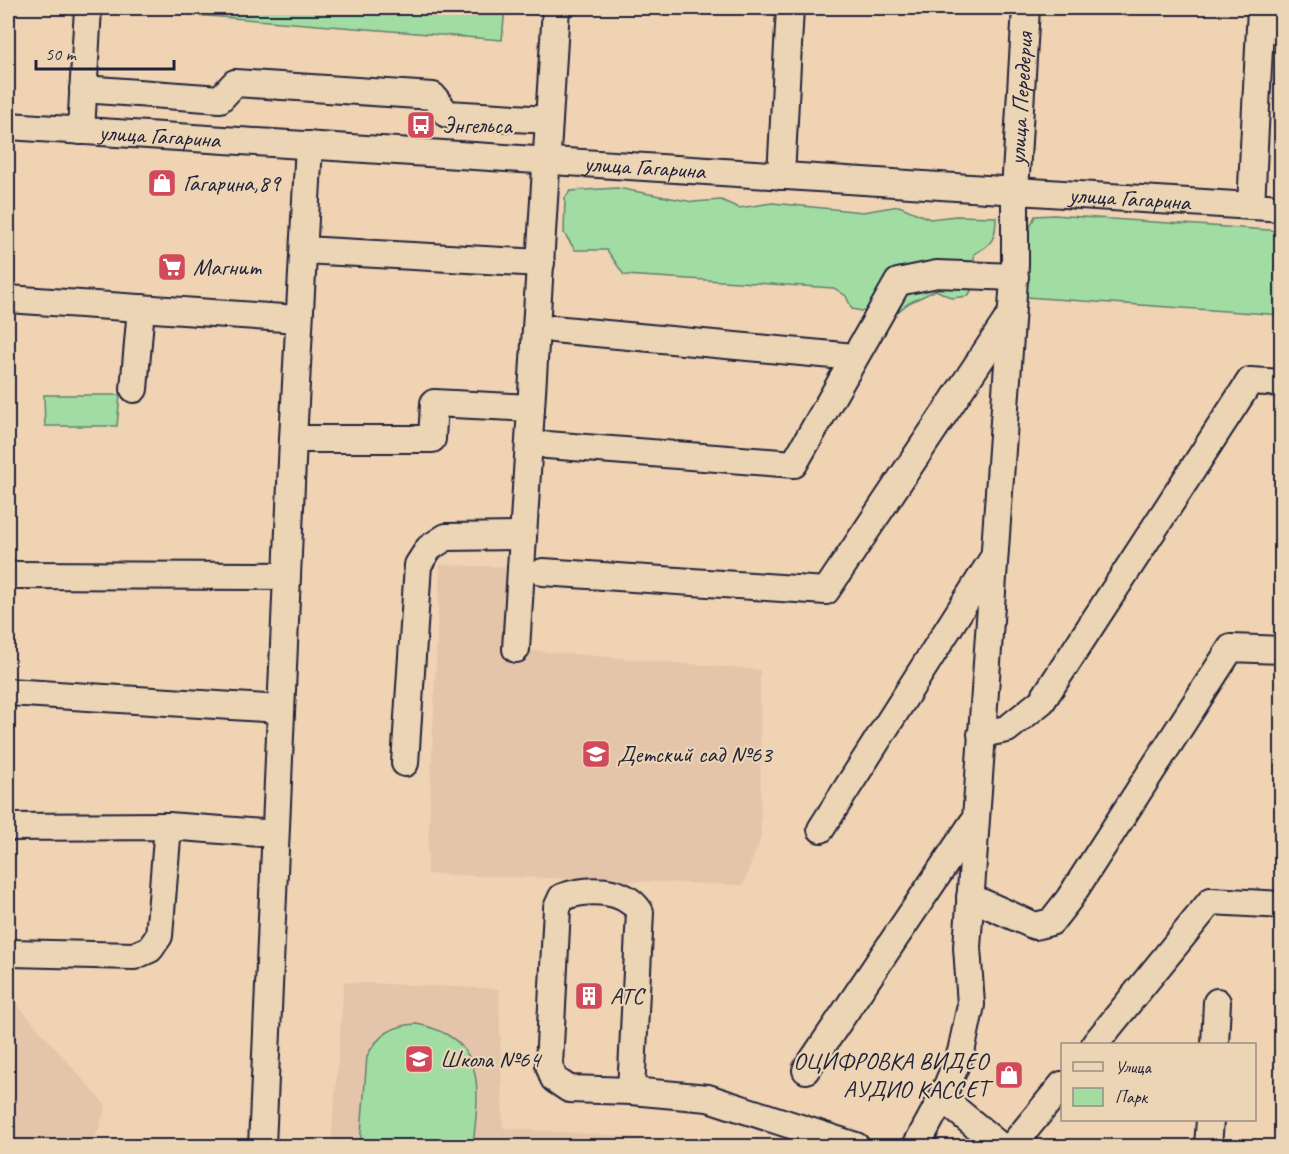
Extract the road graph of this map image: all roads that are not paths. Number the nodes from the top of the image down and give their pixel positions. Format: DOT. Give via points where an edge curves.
graph roads {
  1 [pos="88,8"];
  2 [pos="556,8"];
  3 [pos="790,8"];
  4 [pos="1026,8"];
  5 [pos="1261,8"];
  6 [pos="83,89"];
  7 [pos="549,120"];
  8 [pos="8,126"];
  9 [pos="81,131"];
  10 [pos="309,146"];
  11 [pos="546,160"];
  12 [pos="781,176"];
  13 [pos="1015,190"];
  14 [pos="1251,206"];
  15 [pos="1281,208"];
  16 [pos="304,250"];
  17 [pos="541,262"];
  18 [pos="1015,277"];
  19 [pos="8,299"];
  20 [pos="141,308"];
  21 [pos="1012,314"];
  22 [pos="298,319"];
  23 [pos="553,329"];
  24 [pos="854,357"];
  25 [pos="1281,383"];
  26 [pos="134,389"];
  27 [pos="531,408"];
  28 [pos="293,439"];
  29 [pos="548,444"];
  30 [pos="523,536"];
  31 [pos="994,557"];
  32 [pos="543,572"];
  33 [pos="8,575"];
  34 [pos="287,576"];
  35 [pos="516,650"];
  36 [pos="1281,650"];
  37 [pos="8,692"];
  38 [pos="281,709"];
  39 [pos="981,734"];
  40 [pos="405,763"];
  41 [pos="974,821"];
  42 [pos="168,826"];
  43 [pos="8,827"];
  44 [pos="821,829"];
  45 [pos="275,834"];
  46 [pos="970,897"];
  47 [pos="1281,905"];
  48 [pos="11,952"];
  49 [pos="1217,1002"];
  50 [pos="1096,1043"];
  51 [pos="1215,1043"];
  52 [pos="806,1070"];
  53 [pos="1061,1086"];
  54 [pos="631,1091"];
  55 [pos="942,1098"];
  56 [pos="1210,1121"];
  57 [pos="262,1146"];
  58 [pos="856,1146"];
  59 [pos="916,1146"];
  60 [pos="1000,1146"];
  61 [pos="1012,1146"];
  62 [pos="1208,1146"];
  1 -- 6 [label="street"];
  2 -- 7 [label="street"];
  3 -- 12 [label="street"];
  4 -- 13 [label="street, улица Передерия"];
  5 -- 14 [label="street"];
  6 -- 7 [label="street" via="220,99 235,83 433,96 447,114"];
  6 -- 9 [label="street"];
  7 -- 11 [label="street"];
  8 -- 9 [label="street, улица Гагарина"];
  9 -- 10 [label="street, улица Гагарина"];
  10 -- 11 [label="street, улица Гагарина"];
  10 -- 16 [label="street"];
  11 -- 12 [label="street, улица Гагарина"];
  11 -- 17 [label="street"];
  12 -- 13 [label="street, улица Гагарина"];
  13 -- 14 [label="street, улица Гагарина"];
  13 -- 18 [label="street, улица Передерия"];
  14 -- 15 [label="street, улица Гагарина"];
  16 -- 17 [label="street"];
  16 -- 22 [label="street"];
  17 -- 27 [label="street"];
  18 -- 21 [label="street, улица Передерия"];
  18 -- 24 [label="street" via="937,274 898,282"];
  19 -- 20 [label="street"];
  20 -- 22 [label="street"];
  20 -- 26 [label="street"];
  21 -- 31 [label="street, улица Передерия"];
  21 -- 32 [label="street" via="826,591"];
  22 -- 28 [label="street"];
  23 -- 24 [label="street"];
  24 -- 29 [label="street" via="794,464"];
  25 -- 39 [label="street" via="1250,381 1042,701 1007,729"];
  27 -- 28 [label="street" via="434,403 432,439"];
  27 -- 30 [label="street"];
  28 -- 34 [label="street"];
  30 -- 35 [label="street"];
  30 -- 40 [label="street" via="446,537 429,548 418,565"];
  31 -- 39 [label="street, улица Передерия"];
  31 -- 44 [label="street"];
  33 -- 34 [label="street"];
  34 -- 38 [label="street"];
  36 -- 46 [label="street" via="1231,648 1051,922 1035,927"];
  37 -- 38 [label="street"];
  38 -- 45 [label="street"];
  39 -- 41 [label="street, улица Передерия"];
  41 -- 46 [label="street, улица Передерия"];
  41 -- 52 [label="street"];
  42 -- 43 [label="street"];
  42 -- 45 [label="street"];
  42 -- 48 [label="street" via="159,936 150,948 134,956"];
  45 -- 57 [label="street"];
  46 -- 55 [label="street, улица Передерия" via="967,947 971,1005 961,1052"];
  47 -- 50 [label="street" via="1211,902"];
  49 -- 51 [label="street"];
  53 -- 61 [label="street"];
  54 -- 54 [label="street" via="569,1089 554,1079 549,1065 557,908 562,897 577,891 614,893 633,901 640,912"];
  54 -- 58 [label="street" via="708,1098"];
  55 -- 59 [label="street, улица Передерия"];
  55 -- 60 [label="street"];
  56 -- 62 [label="street"];
}
